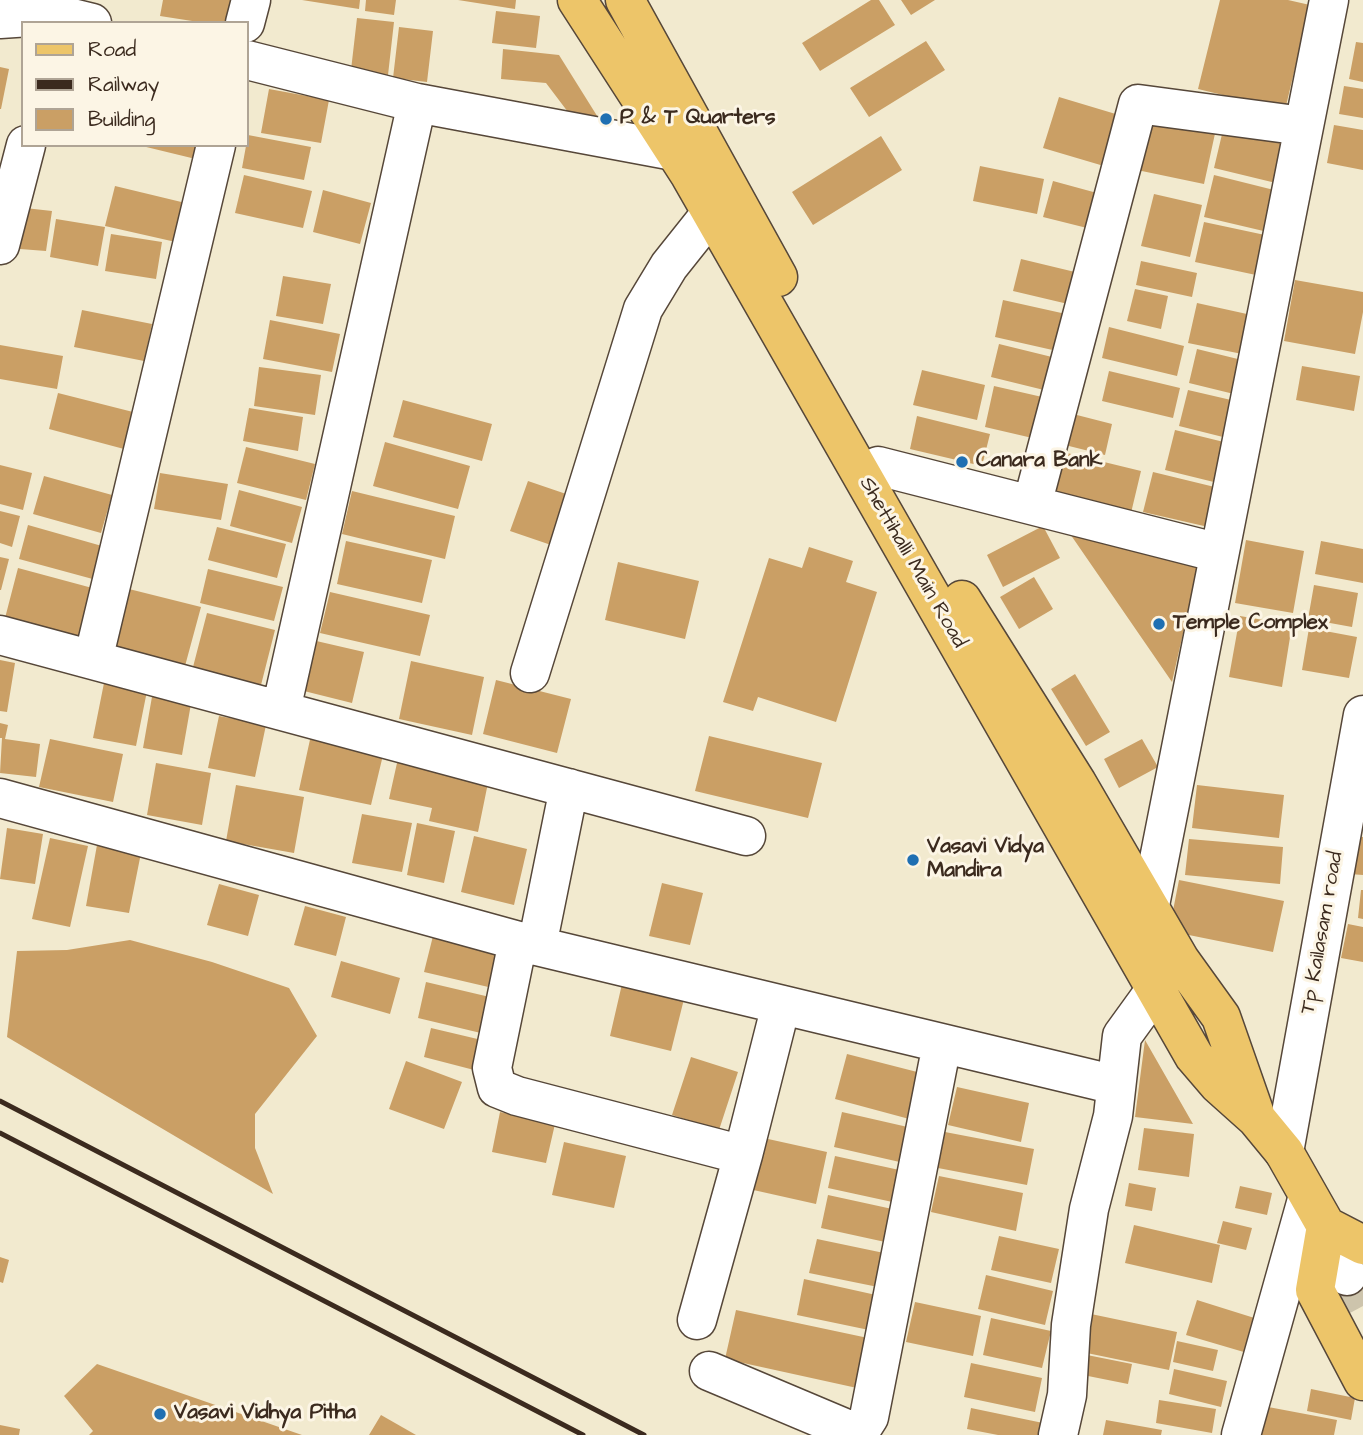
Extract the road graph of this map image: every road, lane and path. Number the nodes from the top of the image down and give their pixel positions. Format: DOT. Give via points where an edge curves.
graph roads {
  1 [pos="251,0"];
  2 [pos="577,0"];
  3 [pos="625,0"];
  4 [pos="1329,0"];
  5 [pos="68,15"];
  6 [pos="0,19"];
  7 [pos="246,21"];
  8 [pos="248,60"];
  9 [pos="417,103"];
  10 [pos="1303,125"];
  11 [pos="25,147"];
  12 [pos="216,147"];
  13 [pos="692,151"];
  14 [pos="712,212"];
  15 [pos="0,245"];
  16 [pos="878,466"];
  17 [pos="1032,505"];
  18 [pos="1219,552"];
  19 [pos="0,635"];
  20 [pos="93,660"];
  21 [pos="530,673"];
  22 [pos="281,710"];
  23 [pos="1363,715"];
  24 [pos="569,788"];
  25 [pos="0,797"];
  26 [pos="746,836"];
  27 [pos="1136,920"];
  28 [pos="528,943"];
  29 [pos="1156,989"];
  30 [pos="781,1004"];
  31 [pos="942,1044"];
  32 [pos="1116,1086"];
  33 [pos="1256,1118"];
  34 [pos="1284,1152"];
  35 [pos="743,1154"];
  36 [pos="1317,1211"];
  37 [pos="1355,1261"];
  38 [pos="696,1320"];
  39 [pos="709,1371"];
  40 [pos="1363,1381"];
  41 [pos="1058,1435"];
  42 [pos="1241,1435"];
  1 -- 7 [label="street"];
  2 -- 13 [label="main road, Shettihalli Main Road"];
  3 -- 13 [label="main road, Shettihalli Main Road"];
  4 -- 10 [label="street"];
  5 -- 6 [label="street"];
  8 -- 9 [label="street"];
  9 -- 13 [label="street"];
  9 -- 22 [label="street"];
  10 -- 17 [label="street" via="1138,104"];
  10 -- 18 [label="street"];
  11 -- 15 [label="street"];
  12 -- 20 [label="street"];
  13 -- 14 [label="main road, Shettihalli Main Road"];
  13 -- 16 [label="main road, Shettihalli Main Road" via="775,270"];
  14 -- 21 [label="street" via="669,266 643,309"];
  14 -- 27 [label="main road, Shettihalli Main Road"];
  16 -- 17 [label="street"];
  16 -- 27 [label="main road, Shettihalli Main Road" via="1077,783"];
  17 -- 18 [label="street"];
  18 -- 27 [label="street"];
  19 -- 20 [label="street"];
  20 -- 22 [label="street"];
  22 -- 24 [label="street"];
  23 -- 34 [label="street, Tp Kailasam road"];
  24 -- 26 [label="street"];
  24 -- 28 [label="street"];
  25 -- 28 [label="street"];
  27 -- 29 [label="main road, Shettihalli Main Road"];
  27 -- 33 [label="main road, Shettihalli Main Road" via="1180,960 1220,1017"];
  28 -- 30 [label="street"];
  28 -- 35 [label="street" via="492,1069 497,1088"];
  29 -- 32 [label="street" via="1122,1036"];
  29 -- 33 [label="main road, Shettihalli Main Road" via="1194,1056"];
  30 -- 31 [label="street"];
  30 -- 35 [label="street"];
  31 -- 32 [label="street"];
  31 -- 39 [label="street" via="869,1417 862,1428 849,1430"];
  32 -- 41 [label="street" via="1113,1116 1089,1209"];
  33 -- 34 [label="main road, Shettihalli Main Road"];
  34 -- 36 [label="main road, Shettihalli Main Road"];
  35 -- 38 [label="street"];
  36 -- 37 [label="main road"];
  36 -- 40 [label="main road" via="1315,1290"];
  36 -- 42 [label="street"];
}
